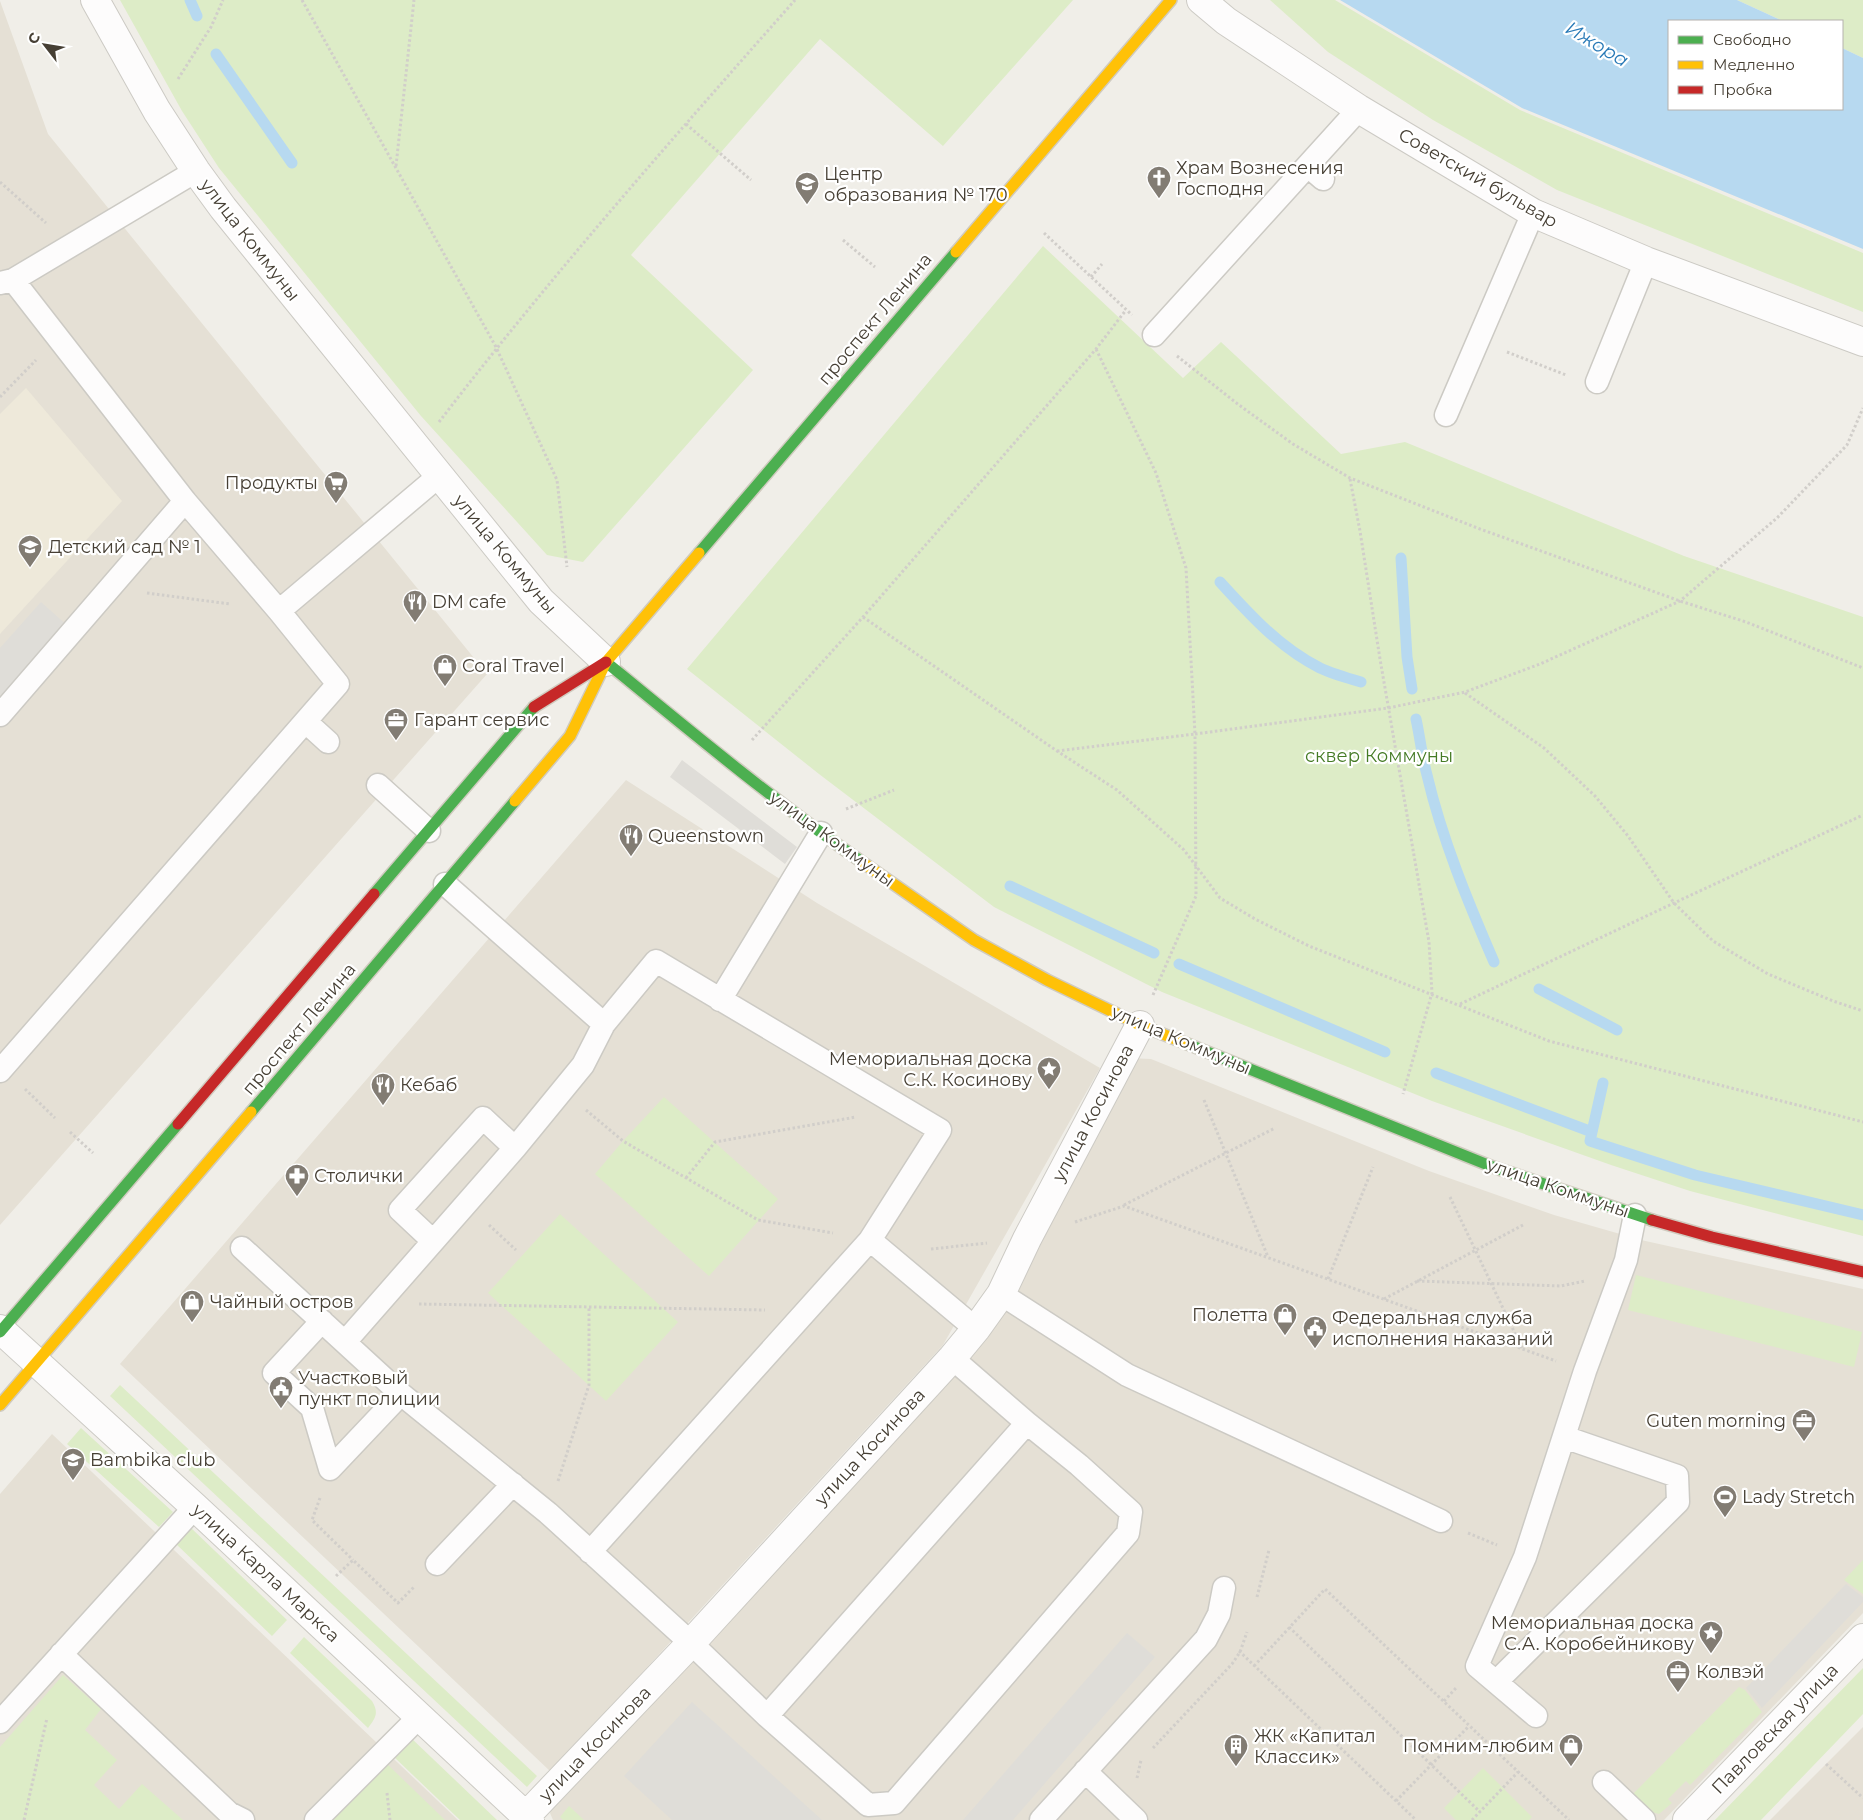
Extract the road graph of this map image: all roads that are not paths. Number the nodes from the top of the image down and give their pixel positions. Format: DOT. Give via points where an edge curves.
graph roads {
  1 [pos="95,0"];
  2 [pos="1171,0"];
  3 [pos="1202,0"];
  4 [pos="1359,109"];
  5 [pos="196,171"];
  6 [pos="1532,213"];
  7 [pos="1646,261"];
  8 [pos="6,282"];
  9 [pos="1154,335"];
  10 [pos="1863,342"];
  11 [pos="1597,382"];
  12 [pos="1446,415"];
  13 [pos="440,475"];
  14 [pos="185,501"];
  15 [pos="279,611"];
  16 [pos="606,662"];
  17 [pos="0,715"];
  18 [pos="306,722"];
  19 [pos="328,742"];
  20 [pos="378,785"];
  21 [pos="429,831"];
  22 [pos="821,833"];
  23 [pos="445,884"];
  24 [pos="720,1000"];
  25 [pos="604,1024"];
  26 [pos="1140,1025"];
  27 [pos="1,1070"];
  28 [pos="515,1148"];
  29 [pos="1635,1215"];
  30 [pos="433,1240"];
  31 [pos="878,1247"];
  32 [pos="242,1248"];
  33 [pos="1863,1272"];
  34 [pos="1001,1294"];
  35 [pos="322,1321"];
  36 [pos="976,1329"];
  37 [pos="1,1331"];
  38 [pos="345,1342"];
  39 [pos="952,1358"];
  40 [pos="37,1362"];
  41 [pos="401,1394"];
  42 [pos="0,1405"];
  43 [pos="1027,1422"];
  44 [pos="1564,1437"];
  45 [pos="513,1484"];
  46 [pos="195,1507"];
  47 [pos="1441,1522"];
  48 [pos="590,1552"];
  49 [pos="437,1564"];
  50 [pos="1224,1588"];
  51 [pos="1863,1638"];
  52 [pos="691,1643"];
  53 [pos="61,1654"];
  54 [pos="1496,1682"];
  55 [pos="420,1716"];
  56 [pos="767,1716"];
  57 [pos="1536,1716"];
  58 [pos="0,1722"];
  59 [pos="1085,1771"];
  60 [pos="1604,1782"];
  61 [pos="528,1818"];
  62 [pos="243,1820"];
  63 [pos="316,1820"];
  64 [pos="1041,1820"];
  65 [pos="1136,1820"];
  66 [pos="1644,1820"];
  67 [pos="1687,1820"];
  1 -- 5 [label="street, улица Коммуны" via="157,111"];
  2 -- 16 [label="main road, проспект Ленина"];
  3 -- 4 [label="street, Советский бульвар" via="1233,25"];
  4 -- 6 [label="street, Советский бульвар"];
  4 -- 9 [label="lane" via="1316,172"];
  5 -- 8 [label="lane"];
  5 -- 13 [label="street, улица Коммуны"];
  6 -- 7 [label="street, Советский бульвар"];
  6 -- 12 [label="lane"];
  7 -- 10 [label="street, Советский бульвар"];
  7 -- 11 [label="lane"];
  8 -- 14 [label="lane" via="58,337"];
  13 -- 15 [label="lane"];
  13 -- 16 [label="street, улица Коммуны" via="541,601"];
  14 -- 15 [label="lane"];
  14 -- 17 [label="lane"];
  15 -- 18 [label="lane" via="338,684"];
  16 -- 21 [label="main road, проспект Ленина" via="536,705"];
  16 -- 22 [label="main road, улица Коммуны" via="732,766"];
  16 -- 23 [label="main road, проспект Ленина" via="570,736"];
  18 -- 19 [label="lane"];
  18 -- 27 [label="lane"];
  20 -- 21 [label="lane"];
  21 -- 37 [label="main road, проспект Ленина"];
  22 -- 24 [label="lane"];
  22 -- 26 [label="main road, улица Коммуны" via="974,940"];
  23 -- 25 [label="lane"];
  23 -- 40 [label="main road, проспект Ленина"];
  24 -- 25 [label="lane" via="656,962"];
  24 -- 31 [label="lane" via="940,1130"];
  25 -- 28 [label="lane" via="583,1065"];
  26 -- 29 [label="main road, улица Коммуны" via="1493,1167"];
  26 -- 34 [label="street, улица Косинова"];
  28 -- 30 [label="lane"];
  28 -- 30 [label="lane" via="483,1118 400,1210"];
  29 -- 33 [label="main road, улица Коммуны" via="1712,1237"];
  29 -- 44 [label="lane" via="1626,1260"];
  30 -- 38 [label="lane"];
  31 -- 36 [label="lane"];
  31 -- 48 [label="lane" via="807,1311"];
  32 -- 35 [label="lane"];
  34 -- 36 [label="street, улица Косинова"];
  34 -- 47 [label="lane" via="1127,1375"];
  35 -- 38 [label="lane"];
  35 -- 41 [label="lane" via="274,1373 312,1408 330,1469"];
  36 -- 39 [label="street, улица Косинова"];
  37 -- 40 [label="street, улица Карла Маркса"];
  38 -- 41 [label="lane"];
  39 -- 43 [label="lane"];
  39 -- 52 [label="street, улица Косинова"];
  40 -- 42 [label="main road, проспект Ленина"];
  40 -- 46 [label="street, улица Карла Маркса"];
  41 -- 45 [label="lane"];
  43 -- 56 [label="lane"];
  43 -- 56 [label="lane" via="1131,1512 1128,1533 894,1803 868,1805"];
  44 -- 54 [label="lane" via="1525,1557 1477,1666"];
  44 -- 54 [label="lane" via="1677,1476 1678,1502"];
  45 -- 48 [label="lane"];
  45 -- 49 [label="lane"];
  46 -- 53 [label="lane"];
  46 -- 55 [label="street, улица Карла Маркса"];
  48 -- 52 [label="lane"];
  50 -- 59 [label="lane" via="1219,1614 1206,1639"];
  51 -- 67 [label="street, Павловская улица"];
  52 -- 56 [label="lane"];
  52 -- 61 [label="street, улица Косинова"];
  53 -- 58 [label="lane"];
  53 -- 62 [label="lane" via="229,1813"];
  54 -- 57 [label="lane"];
  55 -- 61 [label="street, улица Карла Маркса"];
  55 -- 63 [label="lane"];
  59 -- 64 [label="lane"];
  59 -- 65 [label="lane"];
  60 -- 66 [label="lane"];
}
